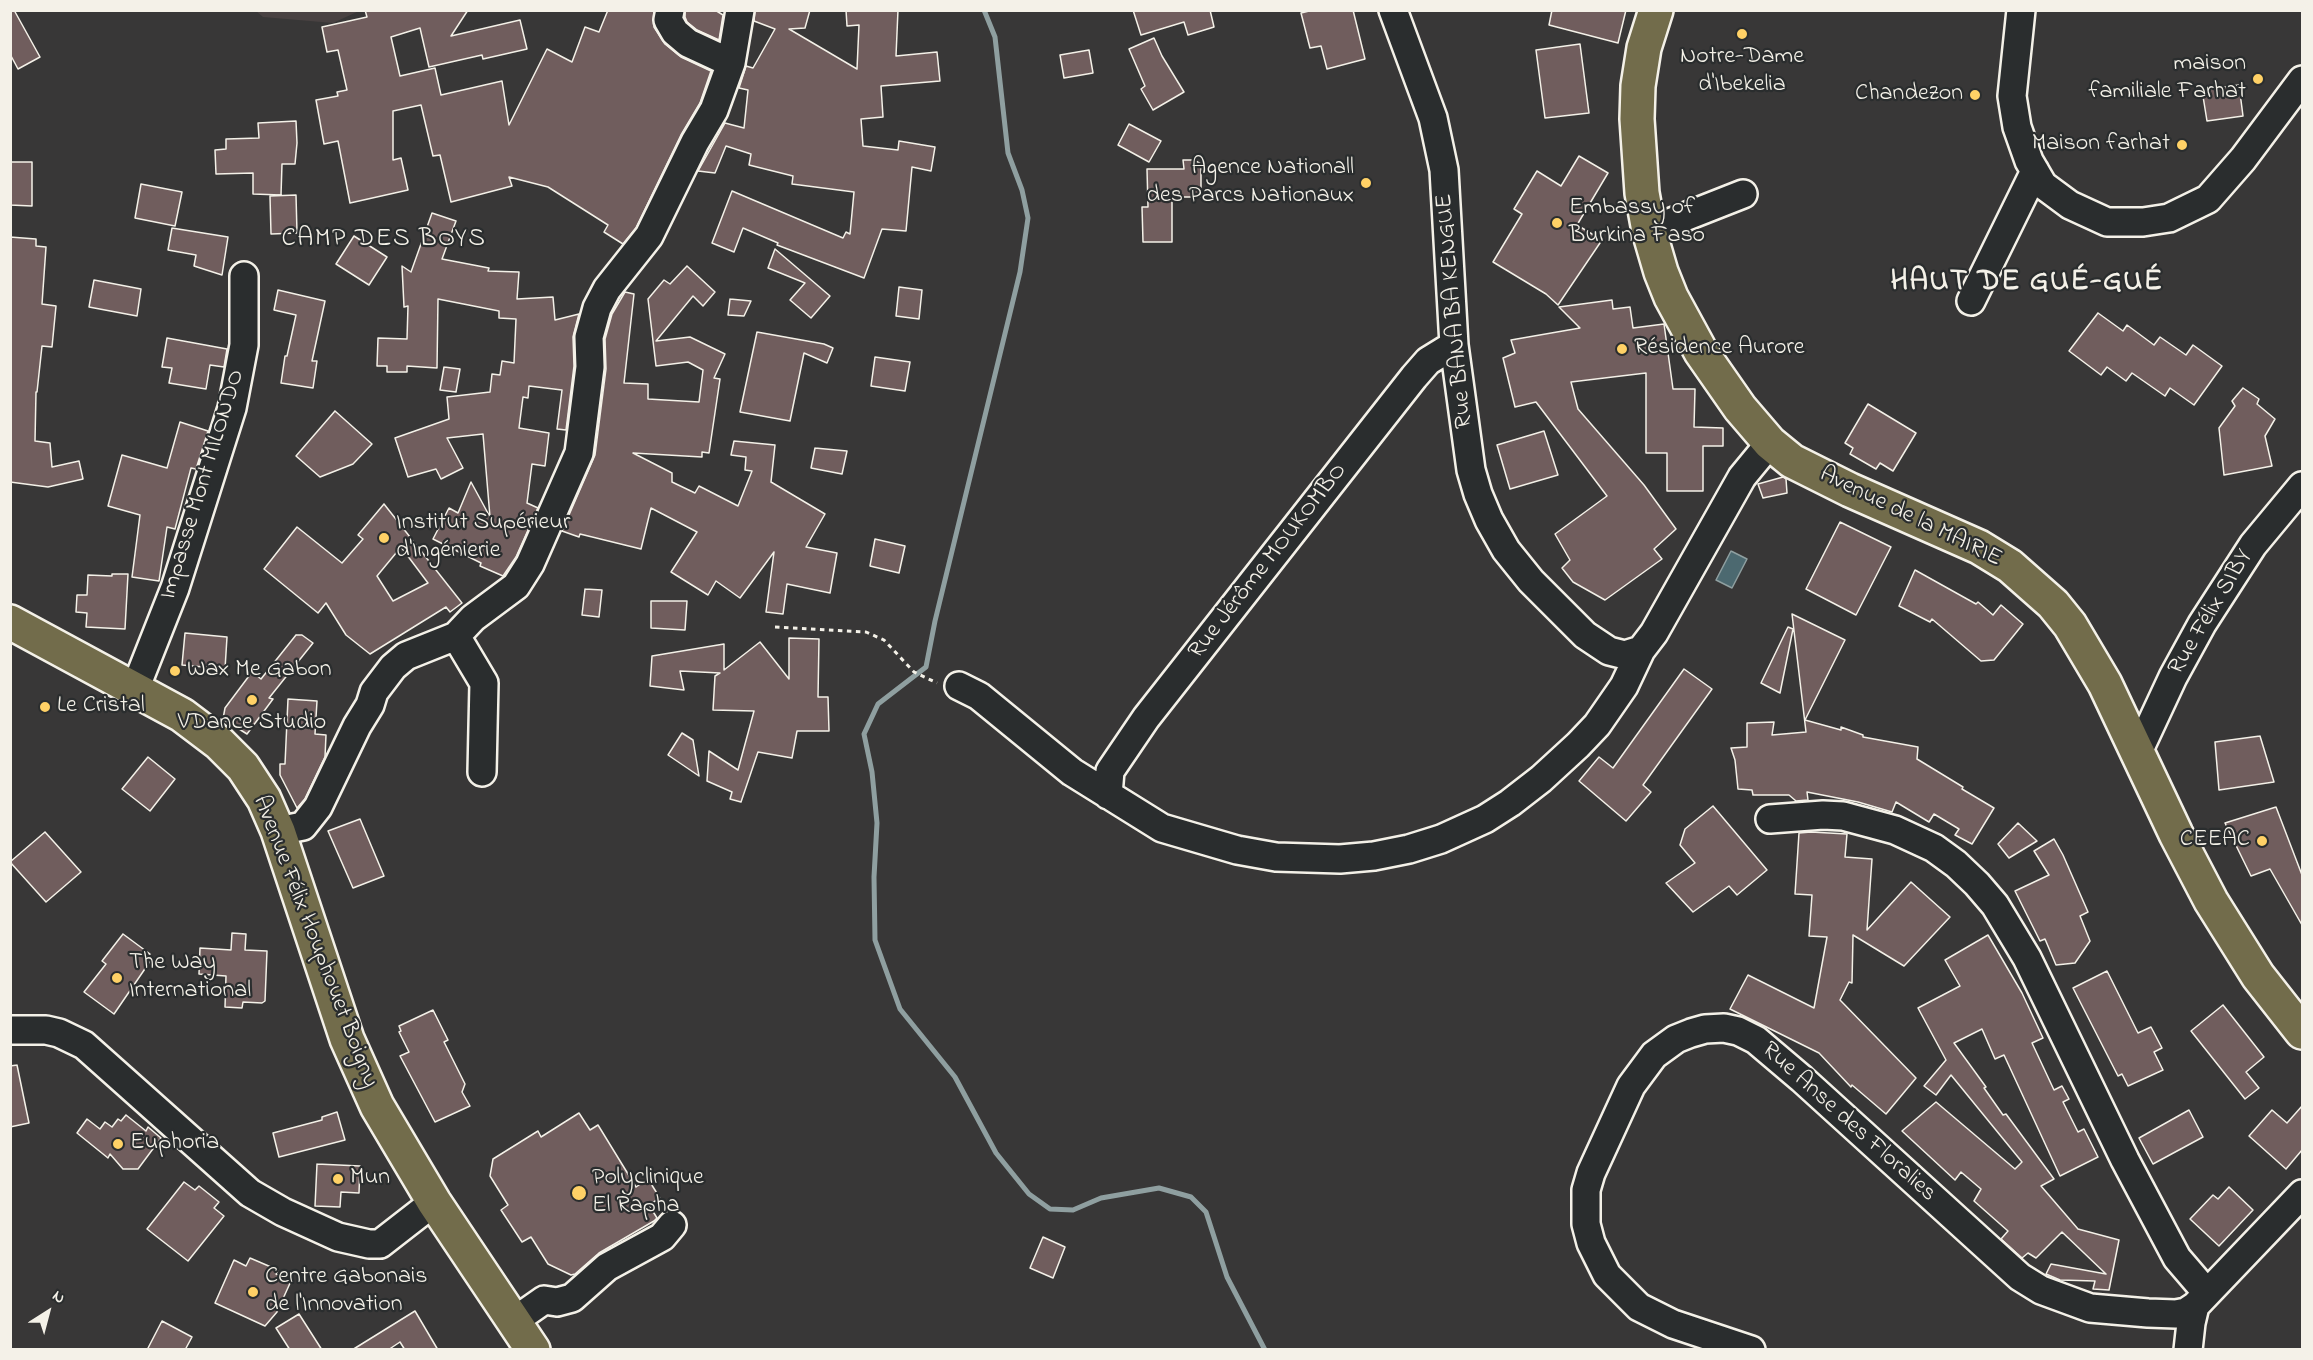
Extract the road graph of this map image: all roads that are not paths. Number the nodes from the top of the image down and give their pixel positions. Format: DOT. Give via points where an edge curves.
graph roads {
  1 [pos="670,10"];
  2 [pos="740,10"];
  3 [pos="1393,10"];
  4 [pos="1656,10"];
  5 [pos="2021,10"];
  6 [pos="731,63"];
  7 [pos="2302,80"];
  8 [pos="2035,171"];
  9 [pos="1743,194"];
  10 [pos="1649,231"];
  11 [pos="244,276"];
  12 [pos="1971,301"];
  13 [pos="1454,345"];
  14 [pos="1770,443"];
  15 [pos="2302,486"];
  16 [pos="10,622"];
  17 [pos="456,636"];
  18 [pos="1641,650"];
  19 [pos="952,685"];
  20 [pos="135,689"];
  21 [pos="2138,752"];
  22 [pos="482,772"];
  23 [pos="1108,795"];
  24 [pos="1770,819"];
  25 [pos="278,831"];
  26 [pos="10,1030"];
  27 [pos="2302,1032"];
  28 [pos="2302,1194"];
  29 [pos="434,1202"];
  30 [pos="672,1225"];
  31 [pos="2201,1299"];
  32 [pos="514,1321"];
  33 [pos="533,1350"];
  34 [pos="1751,1350"];
  35 [pos="2188,1350"];
  1 -- 6 [label="street" via="668,20 675,32 688,43"];
  2 -- 6 [label="street"];
  3 -- 13 [label="street, Rue BANA BA KENGUE" via="1433,118 1444,170"];
  4 -- 10 [label="main road, Avenue de la MAIRIE" via="1638,86 1642,193"];
  5 -- 8 [label="street" via="2012,96 2017,127"];
  6 -- 17 [label="street" via="714,110 649,236 607,289 597,308 589,337 589,378 579,453 531,564 516,586"];
  7 -- 8 [label="street" via="2208,200 2169,218 2107,222 2070,205 2043,185"];
  8 -- 12 [label="street"];
  9 -- 10 [label="street"];
  10 -- 14 [label="main road, Avenue de la MAIRIE" via="1661,272 1684,323 1719,378"];
  11 -- 20 [label="street, Impasse Mont MILONDO" via="244,345 232,408 175,588"];
  13 -- 18 [label="street, Rue BANA BA KENGUE" via="1471,470 1478,494 1506,550 1585,635 1609,651 1625,655"];
  13 -- 23 [label="street, Rue Jérôme MOUKOMBO" via="1428,361 1414,377 1146,718 1110,771"];
  14 -- 18 [label="street" via="1742,477"];
  14 -- 21 [label="main road, Avenue de la MAIRIE" via="1792,461 1850,490 1979,547 2037,588 2070,625 2087,652"];
  15 -- 21 [label="street, Rue Félix SIBY" via="2253,545 2202,624"];
  16 -- 20 [label="main road, Avenue Félix Houphouet Boigny"];
  17 -- 22 [label="street" via="484,683"];
  17 -- 25 [label="street" via="406,656 393,667 374,692 318,807 303,825"];
  18 -- 23 [label="street" via="1624,686 1597,725 1541,779 1485,819 1409,849 1340,859 1275,857 1162,828"];
  19 -- 23 [label="street" via="979,696 1052,757"];
  20 -- 25 [label="main road, Avenue Félix Houphouet Boigny" via="190,721 228,751 264,799"];
  21 -- 27 [label="main road, Avenue de la MAIRIE" via="2211,901 2258,976"];
  24 -- 31 [label="street" via="1823,815 1871,822 1934,848 1977,884 1995,905 2027,958 2125,1160"];
  25 -- 29 [label="main road, Avenue Félix Houphouet Boigny" via="357,1064"];
  26 -- 29 [label="street" via="46,1030 84,1045 250,1193 338,1237 380,1244"];
  28 -- 31 [label="street"];
  29 -- 32 [label="main road, Avenue Félix Houphouet Boigny"];
  30 -- 32 [label="street" via="662,1236 600,1272 572,1298 544,1300"];
  31 -- 34 [label="street, Rue Anse des Floralies" via="2186,1312 2176,1314 2119,1311 2090,1308 2041,1290 1999,1260 1756,1040 1731,1030 1705,1029 1665,1046 1631,1086 1591,1173 1586,1190 1586,1224 1607,1275 1639,1306 1673,1324"];
  31 -- 35 [label="street" via="2190,1323"];
  32 -- 33 [label="main road, Avenue Félix Houphouet Boigny"];
}
